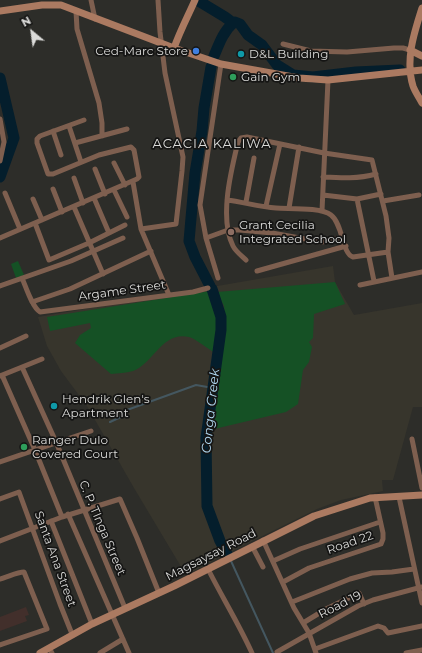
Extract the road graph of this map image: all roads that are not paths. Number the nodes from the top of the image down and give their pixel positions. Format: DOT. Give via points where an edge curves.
graph roads {
  1 [pos="91,0"];
  2 [pos="158,0"];
  3 [pos="194,4"];
  4 [pos="422,8"];
  5 [pos="0,11"];
  6 [pos="76,11"];
  7 [pos="95,19"];
  8 [pos="161,43"];
  9 [pos="283,44"];
  10 [pos="174,48"];
  11 [pos="410,50"];
  12 [pos="422,56"];
  13 [pos="221,64"];
  14 [pos="411,68"];
  15 [pos="422,70"];
  16 [pos="393,73"];
  17 [pos="328,80"];
  18 [pos="413,83"];
  19 [pos="422,103"];
  20 [pos="0,119"];
  21 [pos="84,120"];
  22 [pos="69,126"];
  23 [pos="127,129"];
  24 [pos="53,131"];
  25 [pos="102,136"];
  26 [pos="75,143"];
  27 [pos="280,144"];
  28 [pos="300,147"];
  29 [pos="324,153"];
  30 [pos="61,155"];
  31 [pos="254,158"];
  32 [pos="0,161"];
  33 [pos="81,162"];
  34 [pos="114,163"];
  35 [pos="95,169"];
  36 [pos="376,174"];
  37 [pos="323,177"];
  38 [pos="74,178"];
  39 [pos="133,182"];
  40 [pos="125,185"];
  41 [pos="53,189"];
  42 [pos="114,190"];
  43 [pos="4,193"];
  44 [pos="105,194"];
  45 [pos="381,194"];
  46 [pos="323,195"];
  47 [pos="419,195"];
  48 [pos="94,198"];
  49 [pos="33,199"];
  50 [pos="357,199"];
  51 [pos="227,200"];
  52 [pos="246,202"];
  53 [pos="383,202"];
  54 [pos="83,203"];
  55 [pos="266,206"];
  56 [pos="74,207"];
  57 [pos="289,208"];
  58 [pos="322,211"];
  59 [pos="62,212"];
  60 [pos="127,217"];
  61 [pos="42,220"];
  62 [pos="35,223"];
  63 [pos="124,225"];
  64 [pos="20,229"];
  65 [pos="141,229"];
  66 [pos="228,230"];
  67 [pos="109,233"];
  68 [pos="343,237"];
  69 [pos="0,238"];
  70 [pos="123,238"];
  71 [pos="206,238"];
  72 [pos="89,243"];
  73 [pos="346,246"];
  74 [pos="151,251"];
  75 [pos="93,252"];
  76 [pos="388,252"];
  77 [pos="368,254"];
  78 [pos="246,260"];
  79 [pos="257,271"];
  80 [pos="422,272"];
  81 [pos="103,274"];
  82 [pos="22,278"];
  83 [pos="218,278"];
  84 [pos="392,278"];
  85 [pos="374,281"];
  86 [pos="360,285"];
  87 [pos="0,286"];
  88 [pos="208,288"];
  89 [pos="169,295"];
  90 [pos="32,302"];
  91 [pos="26,336"];
  92 [pos="0,348"];
  93 [pos="42,359"];
  94 [pos="22,367"];
  95 [pos="1,375"];
  96 [pos="91,431"];
  97 [pos="412,439"];
  98 [pos="56,442"];
  99 [pos="35,450"];
  100 [pos="0,462"];
  101 [pos="422,488"];
  102 [pos="422,495"];
  103 [pos="375,497"];
  104 [pos="399,497"];
  105 [pos="0,499"];
  106 [pos="84,509"];
  107 [pos="68,514"];
  108 [pos="62,516"];
  109 [pos="51,521"];
  110 [pos="380,522"];
  111 [pos="32,529"];
  112 [pos="263,540"];
  113 [pos="0,541"];
  114 [pos="252,546"];
  115 [pos="273,561"];
  116 [pos="263,567"];
  117 [pos="208,569"];
  118 [pos="414,569"];
  119 [pos="0,579"];
  120 [pos="283,582"];
  121 [pos="420,588"];
  122 [pos="159,593"];
  123 [pos="292,602"];
  124 [pos="422,603"];
  125 [pos="364,604"];
  126 [pos="125,608"];
  127 [pos="112,614"];
  128 [pos="303,623"];
  129 [pos="92,624"];
  130 [pos="422,626"];
  131 [pos="309,633"];
  132 [pos="72,634"];
  133 [pos="123,639"];
  134 [pos="0,645"];
  135 [pos="51,650"];
  136 [pos="422,650"];
  137 [pos="315,651"];
  138 [pos="102,652"];
  139 [pos="277,652"];
  140 [pos="40,653"];
  141 [pos="129,653"];
  142 [pos="252,653"];
  143 [pos="406,653"];
  1 -- 7 [label="street"];
  2 -- 8 [label="street"];
  3 -- 10 [label="main road"];
  4 -- 11 [label="main road"];
  5 -- 6 [label="main road" via="42,5 60,6"];
  6 -- 7 [label="main road"];
  6 -- 25 [label="street" via="77,29 99,103"];
  7 -- 8 [label="main road"];
  8 -- 10 [label="main road"];
  8 -- 65 [label="street" via="182,157 182,171 176,224"];
  9 -- 11 [label="street" via="309,51 347,52 403,48"];
  10 -- 13 [label="main road"];
  11 -- 12 [label="main road"];
  11 -- 14 [label="main road"];
  13 -- 17 [label="main road" via="299,78"];
  13 -- 71 [label="street" via="200,205"];
  14 -- 15 [label="main road"];
  14 -- 16 [label="main road"];
  14 -- 18 [label="main road"];
  16 -- 17 [label="main road"];
  16 -- 18 [label="main road" via="408,78"];
  17 -- 29 [label="street"];
  18 -- 19 [label="main road"];
  20 -- 32 [label="street" via="4,142"];
  21 -- 22 [label="street"];
  22 -- 24 [label="street"];
  22 -- 26 [label="street"];
  23 -- 25 [label="street"];
  24 -- 30 [label="street"];
  24 -- 33 [label="street" via="36,140 48,174"];
  25 -- 26 [label="street"];
  26 -- 33 [label="street"];
  27 -- 28 [label="street"];
  27 -- 51 [label="street" via="241,138 230,176"];
  27 -- 55 [label="street"];
  28 -- 29 [label="street"];
  28 -- 57 [label="street"];
  29 -- 36 [label="street" via="372,160"];
  29 -- 37 [label="street"];
  31 -- 52 [label="street"];
  33 -- 39 [label="street" via="102,153 132,148 139,177"];
  34 -- 40 [label="street"];
  35 -- 44 [label="street"];
  36 -- 37 [label="street" via="363,178"];
  36 -- 45 [label="street"];
  37 -- 46 [label="street"];
  38 -- 54 [label="street"];
  39 -- 40 [label="street"];
  39 -- 65 [label="street"];
  40 -- 42 [label="street"];
  41 -- 59 [label="street"];
  42 -- 44 [label="street"];
  42 -- 60 [label="street"];
  43 -- 64 [label="street"];
  44 -- 48 [label="street"];
  45 -- 50 [label="street"];
  45 -- 53 [label="street"];
  46 -- 50 [label="street"];
  46 -- 58 [label="street"];
  47 -- 53 [label="street"];
  48 -- 54 [label="street"];
  48 -- 67 [label="street"];
  49 -- 61 [label="street"];
  50 -- 77 [label="street"];
  51 -- 52 [label="street"];
  51 -- 66 [label="street"];
  52 -- 55 [label="street"];
  53 -- 76 [label="street" via="389,238"];
  54 -- 56 [label="street"];
  55 -- 57 [label="street"];
  56 -- 59 [label="street"];
  56 -- 72 [label="street"];
  57 -- 58 [label="street"];
  58 -- 68 [label="street" via="336,220"];
  59 -- 61 [label="street"];
  61 -- 62 [label="street"];
  62 -- 64 [label="street"];
  62 -- 72 [label="street" via="49,260"];
  63 -- 67 [label="street"];
  64 -- 69 [label="street"];
  65 -- 74 [label="street"];
  66 -- 68 [label="street" via="250,230 322,242"];
  66 -- 71 [label="street"];
  66 -- 78 [label="street" via="233,246"];
  67 -- 72 [label="street"];
  68 -- 73 [label="street"];
  70 -- 75 [label="street"];
  71 -- 83 [label="street"];
  72 -- 75 [label="street"];
  73 -- 77 [label="street" via="350,256"];
  73 -- 79 [label="street"];
  74 -- 81 [label="street"];
  74 -- 89 [label="street"];
  75 -- 81 [label="street"];
  75 -- 82 [label="street" via="72,262"];
  76 -- 77 [label="street"];
  76 -- 84 [label="street"];
  77 -- 85 [label="street"];
  80 -- 84 [label="street"];
  81 -- 90 [label="street"];
  82 -- 87 [label="street"];
  82 -- 90 [label="street"];
  84 -- 85 [label="street"];
  85 -- 86 [label="street"];
  88 -- 89 [label="street, Argame Street"];
  89 -- 90 [label="street, Argame Street" via="40,312"];
  91 -- 92 [label="street"];
  93 -- 94 [label="street"];
  94 -- 95 [label="street"];
  94 -- 98 [label="street, C. P. TInga Street"];
  95 -- 99 [label="street"];
  96 -- 98 [label="street"];
  97 -- 101 [label="street"];
  98 -- 99 [label="street"];
  98 -- 106 [label="street, C. P. TInga Street"];
  99 -- 100 [label="street"];
  99 -- 108 [label="street"];
  102 -- 104 [label="main road, Magsaysay Road"];
  103 -- 104 [label="main road, Magsaysay Road"];
  103 -- 110 [label="street, Road 22"];
  103 -- 112 [label="main road, Magsaysay Road" via="314,516"];
  104 -- 118 [label="street"];
  105 -- 111 [label="street, Santa Ana Street" via="19,492"];
  106 -- 107 [label="street"];
  106 -- 122 [label="street" via="121,500"];
  106 -- 126 [label="street, C. P. TInga Street"];
  107 -- 108 [label="street"];
  107 -- 127 [label="street"];
  108 -- 109 [label="street"];
  109 -- 111 [label="street"];
  109 -- 129 [label="street"];
  110 -- 115 [label="street" via="300,549"];
  110 -- 120 [label="street, Road 22" via="383,539 380,544 309,568"];
  111 -- 113 [label="street"];
  111 -- 132 [label="street, Santa Ana Street"];
  112 -- 114 [label="main road, Magsaysay Road"];
  112 -- 115 [label="street"];
  114 -- 116 [label="street"];
  114 -- 117 [label="main road, Magsaysay Road"];
  115 -- 120 [label="street"];
  117 -- 122 [label="main road, Magsaysay Road"];
  117 -- 142 [label="street"];
  118 -- 121 [label="street"];
  118 -- 123 [label="street" via="372,573"];
  119 -- 134 [label="street" via="24,572 47,628"];
  120 -- 123 [label="street"];
  121 -- 124 [label="street"];
  121 -- 125 [label="street, Road 19"];
  122 -- 126 [label="main road, Magsaysay Road"];
  123 -- 128 [label="street"];
  125 -- 128 [label="street" via="359,593"];
  125 -- 131 [label="street, Road 19"];
  126 -- 127 [label="main road, Magsaysay Road"];
  127 -- 129 [label="main road, Magsaysay Road"];
  127 -- 133 [label="street"];
  128 -- 131 [label="street"];
  129 -- 132 [label="main road, Magsaysay Road"];
  130 -- 137 [label="street" via="388,633 378,626"];
  131 -- 137 [label="street"];
  131 -- 139 [label="street, Road 19"];
  132 -- 135 [label="main road, Magsaysay Road"];
  133 -- 138 [label="street"];
  133 -- 141 [label="street"];
  135 -- 140 [label="main road, Magsaysay Road"];
  136 -- 143 [label="street"];
}
